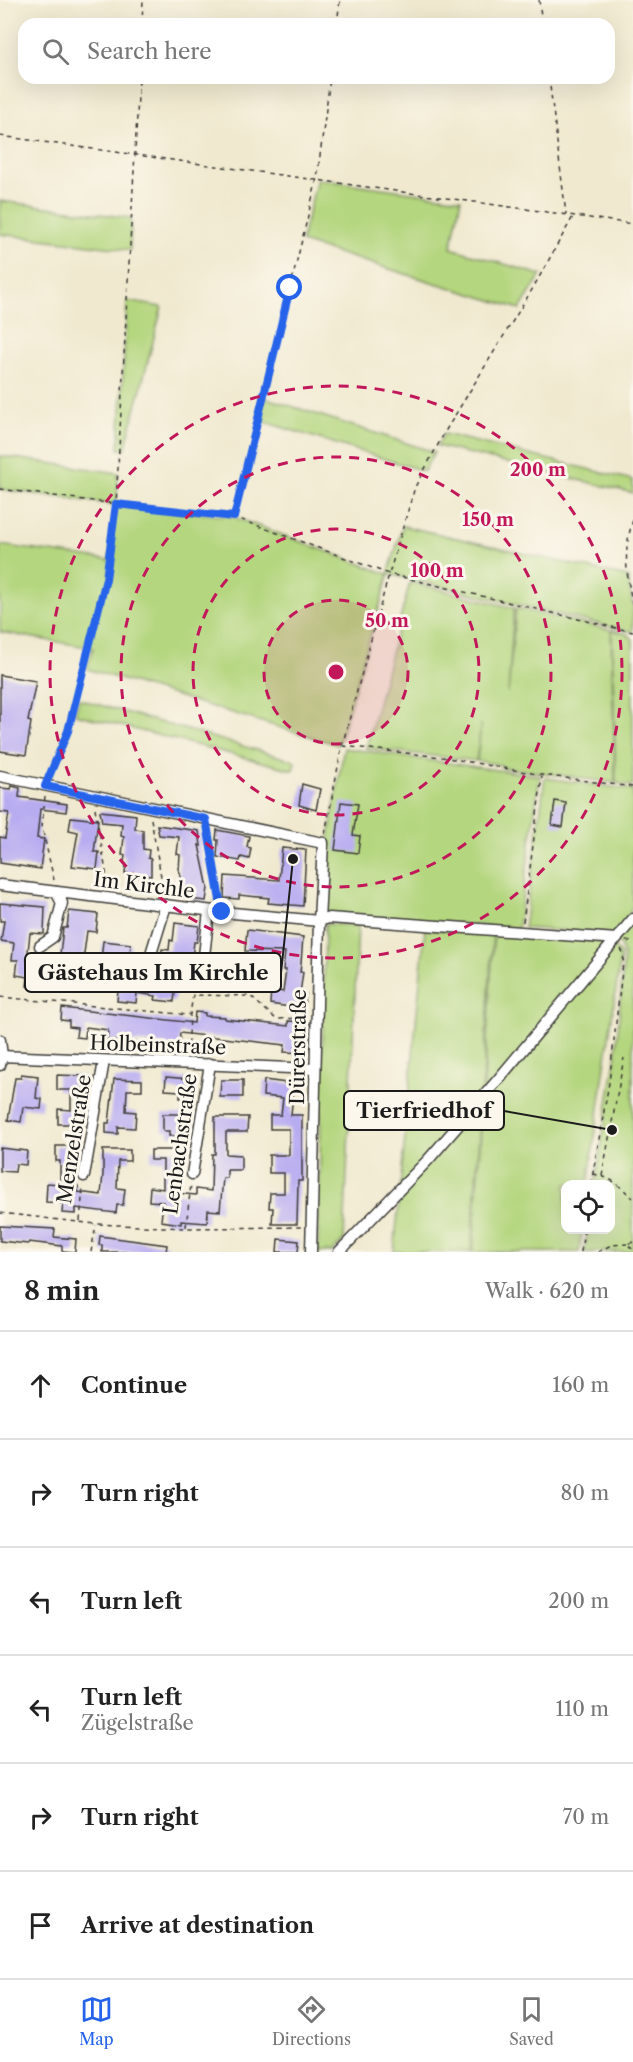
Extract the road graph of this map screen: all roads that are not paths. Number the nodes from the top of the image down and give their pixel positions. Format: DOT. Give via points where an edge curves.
graph roads {
  1 [pos="0,776"];
  2 [pos="0,885"];
  3 [pos="56,892"];
  4 [pos="166,905"];
  5 [pos="209,911"];
  6 [pos="633,919"];
  7 [pos="319,921"];
  8 [pos="617,939"];
  9 [pos="40,946"];
  10 [pos="143,959"];
  11 [pos="203,965"];
  12 [pos="0,1040"];
  13 [pos="1,1059"];
  14 [pos="104,1061"];
  15 [pos="210,1064"];
  16 [pos="315,1069"];
  17 [pos="192,1174"];
  18 [pos="84,1176"];
  19 [pos="311,1252"];
  20 [pos="339,1252"];
  1 -- 7 [label="street, Dürerstraße" via="323,843"];
  2 -- 3 [label="street, Im Kirchle"];
  3 -- 4 [label="street, Im Kirchle"];
  3 -- 9 [label="street" via="62,903 53,937"];
  4 -- 5 [label="street, Im Kirchle"];
  4 -- 10 [label="street" via="150,957"];
  5 -- 7 [label="street, Im Kirchle"];
  5 -- 11 [label="street"];
  6 -- 8 [label="street"];
  7 -- 8 [label="street, Im Kirchle" via="329,918"];
  7 -- 16 [label="street, Dürerstraße"];
  8 -- 20 [label="street" via="428,1160"];
  12 -- 13 [label="street"];
  13 -- 14 [label="street, Holbeinstraße"];
  14 -- 15 [label="street, Holbeinstraße"];
  14 -- 18 [label="street, Menzelstraße"];
  15 -- 16 [label="street, Holbeinstraße"];
  15 -- 17 [label="street, Lenbachstraße"];
  16 -- 19 [label="street, Dürerstraße"];
}
